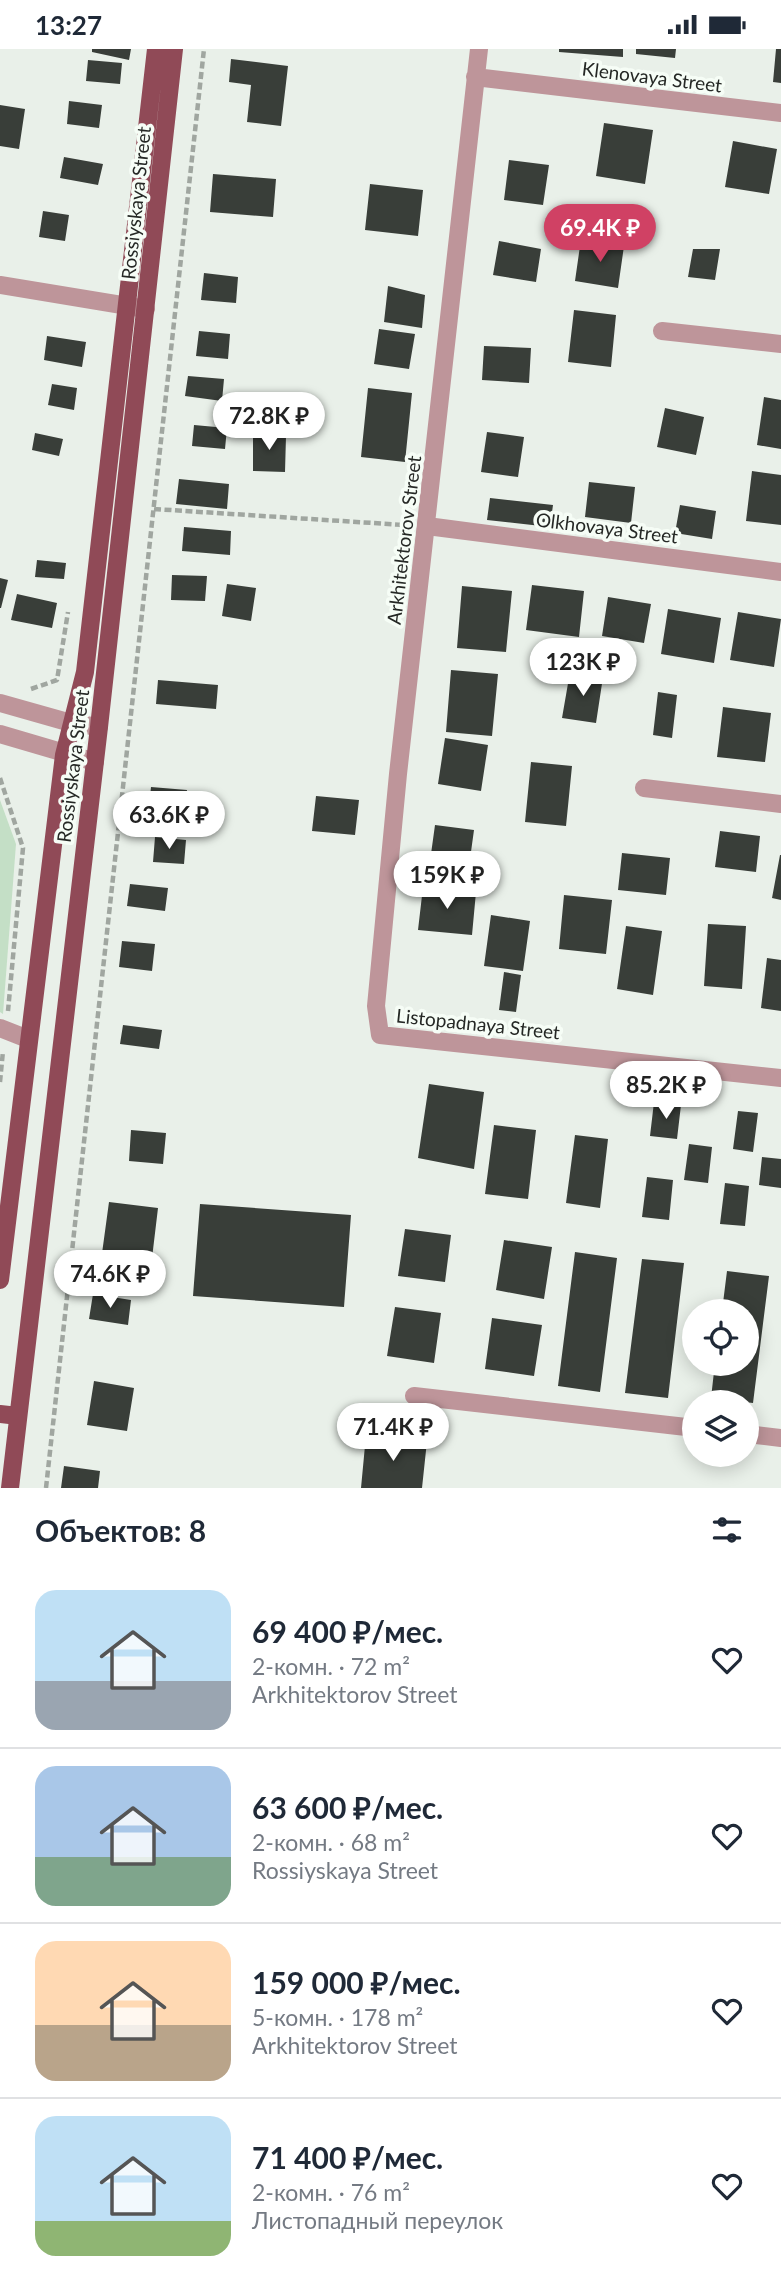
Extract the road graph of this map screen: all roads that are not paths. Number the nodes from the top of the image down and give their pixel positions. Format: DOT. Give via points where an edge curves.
graph roads {
  1 [pos="156,49"];
  2 [pos="174,49"];
  3 [pos="479,49"];
  4 [pos="475,77"];
  5 [pos="781,113"];
  6 [pos="0,285"];
  7 [pos="127,306"];
  8 [pos="146,309"];
  9 [pos="662,331"];
  10 [pos="781,344"];
  11 [pos="427,526"];
  12 [pos="781,572"];
  13 [pos="0,703"];
  14 [pos="71,723"];
  15 [pos="99,727"];
  16 [pos="0,734"];
  17 [pos="64,755"];
  18 [pos="95,762"];
  19 [pos="643,788"];
  20 [pos="781,804"];
  21 [pos="3,1030"];
  22 [pos="380,1035"];
  23 [pos="27,1039"];
  24 [pos="781,1078"];
  25 [pos="0,1280"];
  26 [pos="414,1396"];
  27 [pos="9,1415"];
  28 [pos="682,1427"];
  29 [pos="759,1435"];
  30 [pos="781,1438"];
  31 [pos="10,1488"];
  1 -- 7 [label="main road, Rossiyskaya Street"];
  2 -- 8 [label="main road, Rossiyskaya Street"];
  3 -- 4 [label="street, Arkhitektorov Street"];
  4 -- 5 [label="street, Klenovaya Street"];
  4 -- 11 [label="street, Arkhitektorov Street"];
  6 -- 7 [label="street"];
  7 -- 8 [label="street"];
  7 -- 14 [label="main road, Rossiyskaya Street" via="85,672"];
  8 -- 15 [label="main road, Rossiyskaya Street"];
  9 -- 10 [label="street"];
  11 -- 12 [label="street, Olkhovaya Street"];
  11 -- 22 [label="street, Arkhitektorov Street" via="376,1006"];
  13 -- 14 [label="street"];
  14 -- 15 [label="street"];
  14 -- 17 [label="main road, Rossiyskaya Street"];
  15 -- 18 [label="main road, Rossiyskaya Street"];
  16 -- 17 [label="street"];
  17 -- 18 [label="street"];
  17 -- 23 [label="main road, Rossiyskaya Street"];
  18 -- 27 [label="main road, Rossiyskaya Street"];
  19 -- 20 [label="street"];
  21 -- 23 [label="street"];
  22 -- 24 [label="street, Listopadnaya Street"];
  23 -- 25 [label="main road, Rossiyskaya Street"];
  26 -- 28 [label="street"];
  27 -- 31 [label="main road, Rossiyskaya Street"];
  29 -- 30 [label="street"];
}
